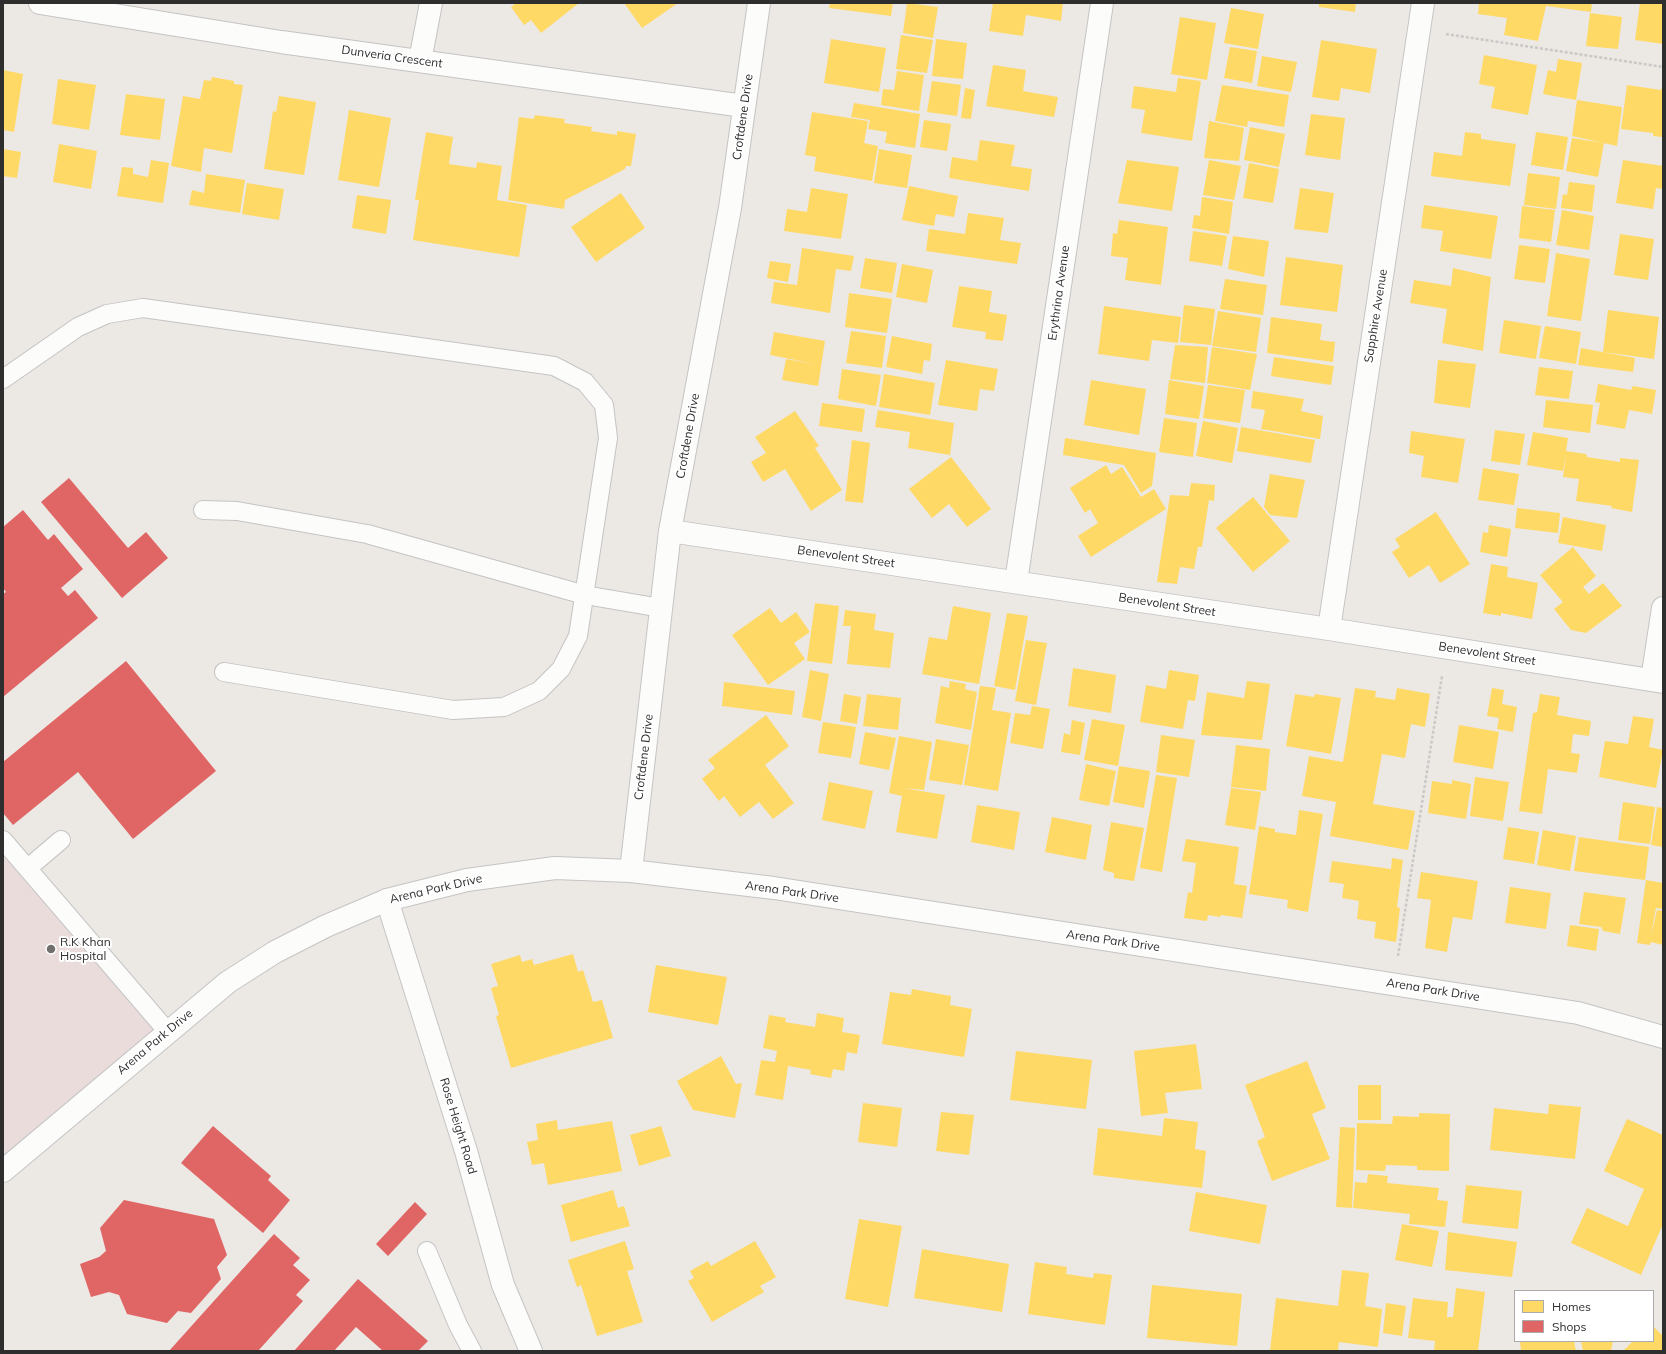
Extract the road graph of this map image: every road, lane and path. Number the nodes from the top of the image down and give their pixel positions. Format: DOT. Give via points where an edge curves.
graph roads {
  1 [pos="40,3"];
  2 [pos="431,3"];
  3 [pos="759,3"];
  4 [pos="1102,3"];
  5 [pos="1423,3"];
  6 [pos="140,11"];
  7 [pos="1419,30"];
  8 [pos="420,61"];
  9 [pos="1663,67"];
  10 [pos="744,106"];
  11 [pos="3,379"];
  12 [pos="203,510"];
  13 [pos="670,531"];
  14 [pos="1016,582"];
  15 [pos="585,595"];
  16 [pos="661,608"];
  17 [pos="1663,608"];
  18 [pos="1329,629"];
  19 [pos="1447,648"];
  20 [pos="224,672"];
  21 [pos="1658,681"];
  22 [pos="3,840"];
  23 [pos="61,840"];
  24 [pos="28,868"];
  25 [pos="631,871"];
  26 [pos="387,900"];
  27 [pos="1400,941"];
  28 [pos="168,1032"];
  29 [pos="1663,1037"];
  30 [pos="3,1171"];
  31 [pos="427,1251"];
  32 [pos="472,1351"];
  33 [pos="531,1351"];
  1 -- 6 [label="street, Dunveria Crescent"];
  2 -- 8 [label="street"];
  3 -- 10 [label="street, Croftdene Drive"];
  4 -- 14 [label="street, Erythrina Avenue"];
  5 -- 7 [label="street, Sapphire Avenue"];
  6 -- 8 [label="street, Dunveria Crescent" via="281,42"];
  7 -- 9 [label="path"];
  7 -- 18 [label="street, Sapphire Avenue"];
  8 -- 10 [label="street, Dunveria Crescent"];
  10 -- 13 [label="street, Croftdene Drive" via="730,208"];
  11 -- 15 [label="lane" via="78,327 107,314 143,308 554,366 585,382 604,405 608,438"];
  12 -- 15 [label="lane" via="237,511 367,534"];
  13 -- 14 [label="street, Benevolent Street"];
  13 -- 16 [label="street, Croftdene Drive"];
  14 -- 18 [label="street, Benevolent Street"];
  15 -- 16 [label="lane"];
  15 -- 20 [label="lane" via="578,636 561,669 539,691 504,708 453,710"];
  16 -- 25 [label="street, Croftdene Drive"];
  17 -- 21 [label="street"];
  18 -- 19 [label="street, Benevolent Street"];
  19 -- 21 [label="street, Benevolent Street"];
  19 -- 27 [label="path"];
  22 -- 24 [label="lane"];
  23 -- 24 [label="lane"];
  24 -- 28 [label="lane"];
  25 -- 26 [label="street, Arena Park Drive" via="555,868 467,880"];
  25 -- 29 [label="street, Arena Park Drive" via="774,888 1578,1013"];
  26 -- 28 [label="street, Arena Park Drive" via="326,926 275,952 228,982"];
  26 -- 33 [label="street, Rose Height Road" via="466,1151 503,1285"];
  28 -- 30 [label="street, Arena Park Drive"];
  31 -- 32 [label="lane" via="458,1325"];
}
